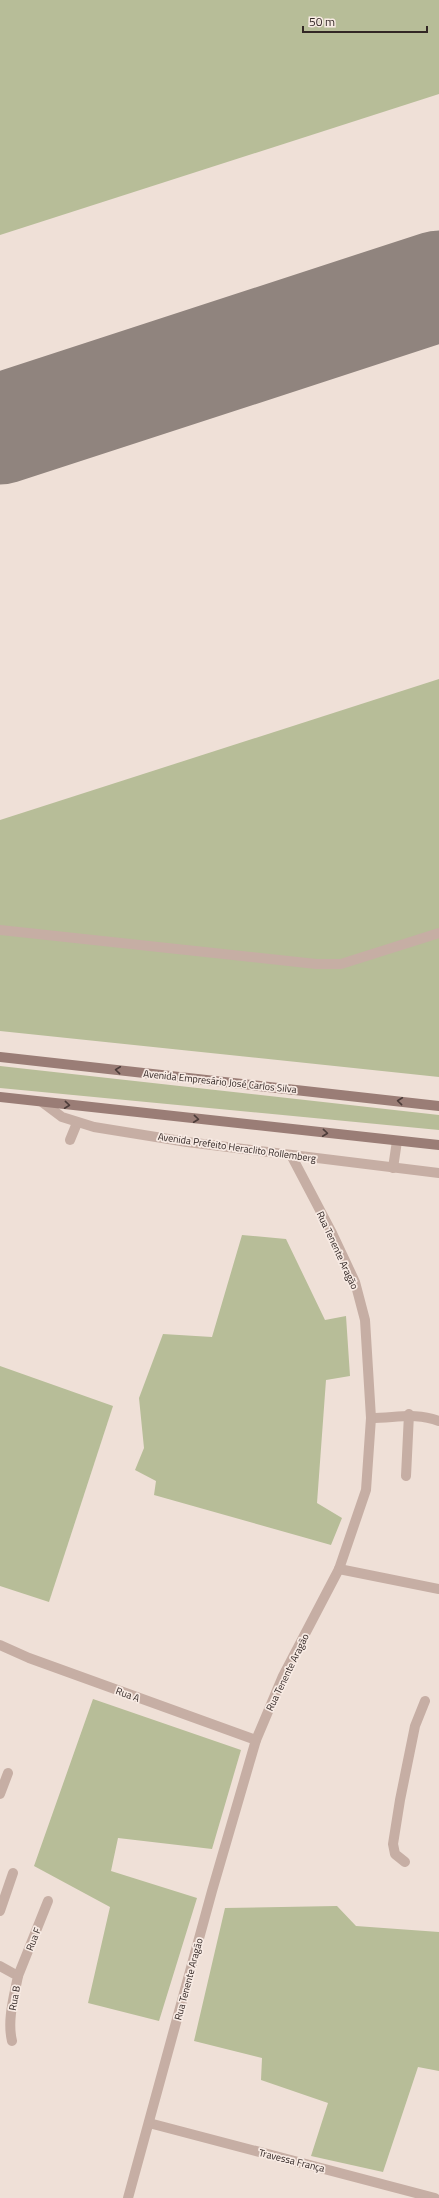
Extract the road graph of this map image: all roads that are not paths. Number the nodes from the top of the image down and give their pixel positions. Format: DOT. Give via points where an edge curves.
graph roads {
  1 [pos="0,930"];
  2 [pos="439,933"];
  3 [pos="0,1057"];
  4 [pos="0,1097"];
  5 [pos="42,1102"];
  6 [pos="439,1106"];
  7 [pos="78,1123"];
  8 [pos="70,1140"];
  9 [pos="397,1141"];
  10 [pos="439,1145"];
  11 [pos="291,1155"];
  12 [pos="393,1168"];
  13 [pos="439,1173"];
  14 [pos="409,1414"];
  15 [pos="371,1418"];
  16 [pos="439,1421"];
  17 [pos="406,1476"];
  18 [pos="340,1569"];
  19 [pos="439,1589"];
  20 [pos="0,1645"];
  21 [pos="424,1701"];
  22 [pos="256,1740"];
  23 [pos="8,1773"];
  24 [pos="0,1794"];
  25 [pos="405,1862"];
  26 [pos="13,1873"];
  27 [pos="48,1902"];
  28 [pos="0,1911"];
  29 [pos="0,1966"];
  30 [pos="18,1976"];
  31 [pos="12,2041"];
  32 [pos="149,2123"];
  33 [pos="128,2198"];
  34 [pos="435,2198"];
  1 -- 2 [label="street" via="316,964 341,964"];
  6 -- 3 [label="main road, Avenida Empresário José Carlos Silva, one-way"];
  4 -- 5 [label="main road"];
  5 -- 7 [label="street, Avenida Prefeito Heraclito Rollemberg" via="62,1117"];
  5 -- 9 [label="main road, one-way"];
  7 -- 8 [label="street"];
  7 -- 11 [label="street, Avenida Prefeito Heraclito Rollemberg" via="187,1142"];
  9 -- 10 [label="main road"];
  9 -- 12 [label="street"];
  11 -- 12 [label="street, Avenida Prefeito Heraclito Rollemberg"];
  11 -- 15 [label="street, Rua Tenente Aragão" via="355,1282 365,1320"];
  12 -- 13 [label="street, Avenida Prefeito Heraclito Rollemberg"];
  14 -- 15 [label="street"];
  14 -- 16 [label="street" via="427,1416"];
  14 -- 17 [label="street"];
  15 -- 18 [label="street, Rua Tenente Aragão" via="366,1490"];
  18 -- 19 [label="street"];
  18 -- 22 [label="street, Rua Tenente Aragão" via="283,1676"];
  20 -- 22 [label="street, Rua A" via="29,1658"];
  21 -- 25 [label="street" via="415,1726 393,1844 395,1854"];
  22 -- 32 [label="street, Rua Tenente Aragão"];
  23 -- 24 [label="street"];
  26 -- 28 [label="street"];
  27 -- 30 [label="street, Rua F"];
  29 -- 30 [label="street, Rua B"];
  30 -- 31 [label="street, Rua B" via="10,2019"];
  32 -- 33 [label="street, Rua Tenente Aragão"];
  32 -- 34 [label="street, Travessa França"];
}
